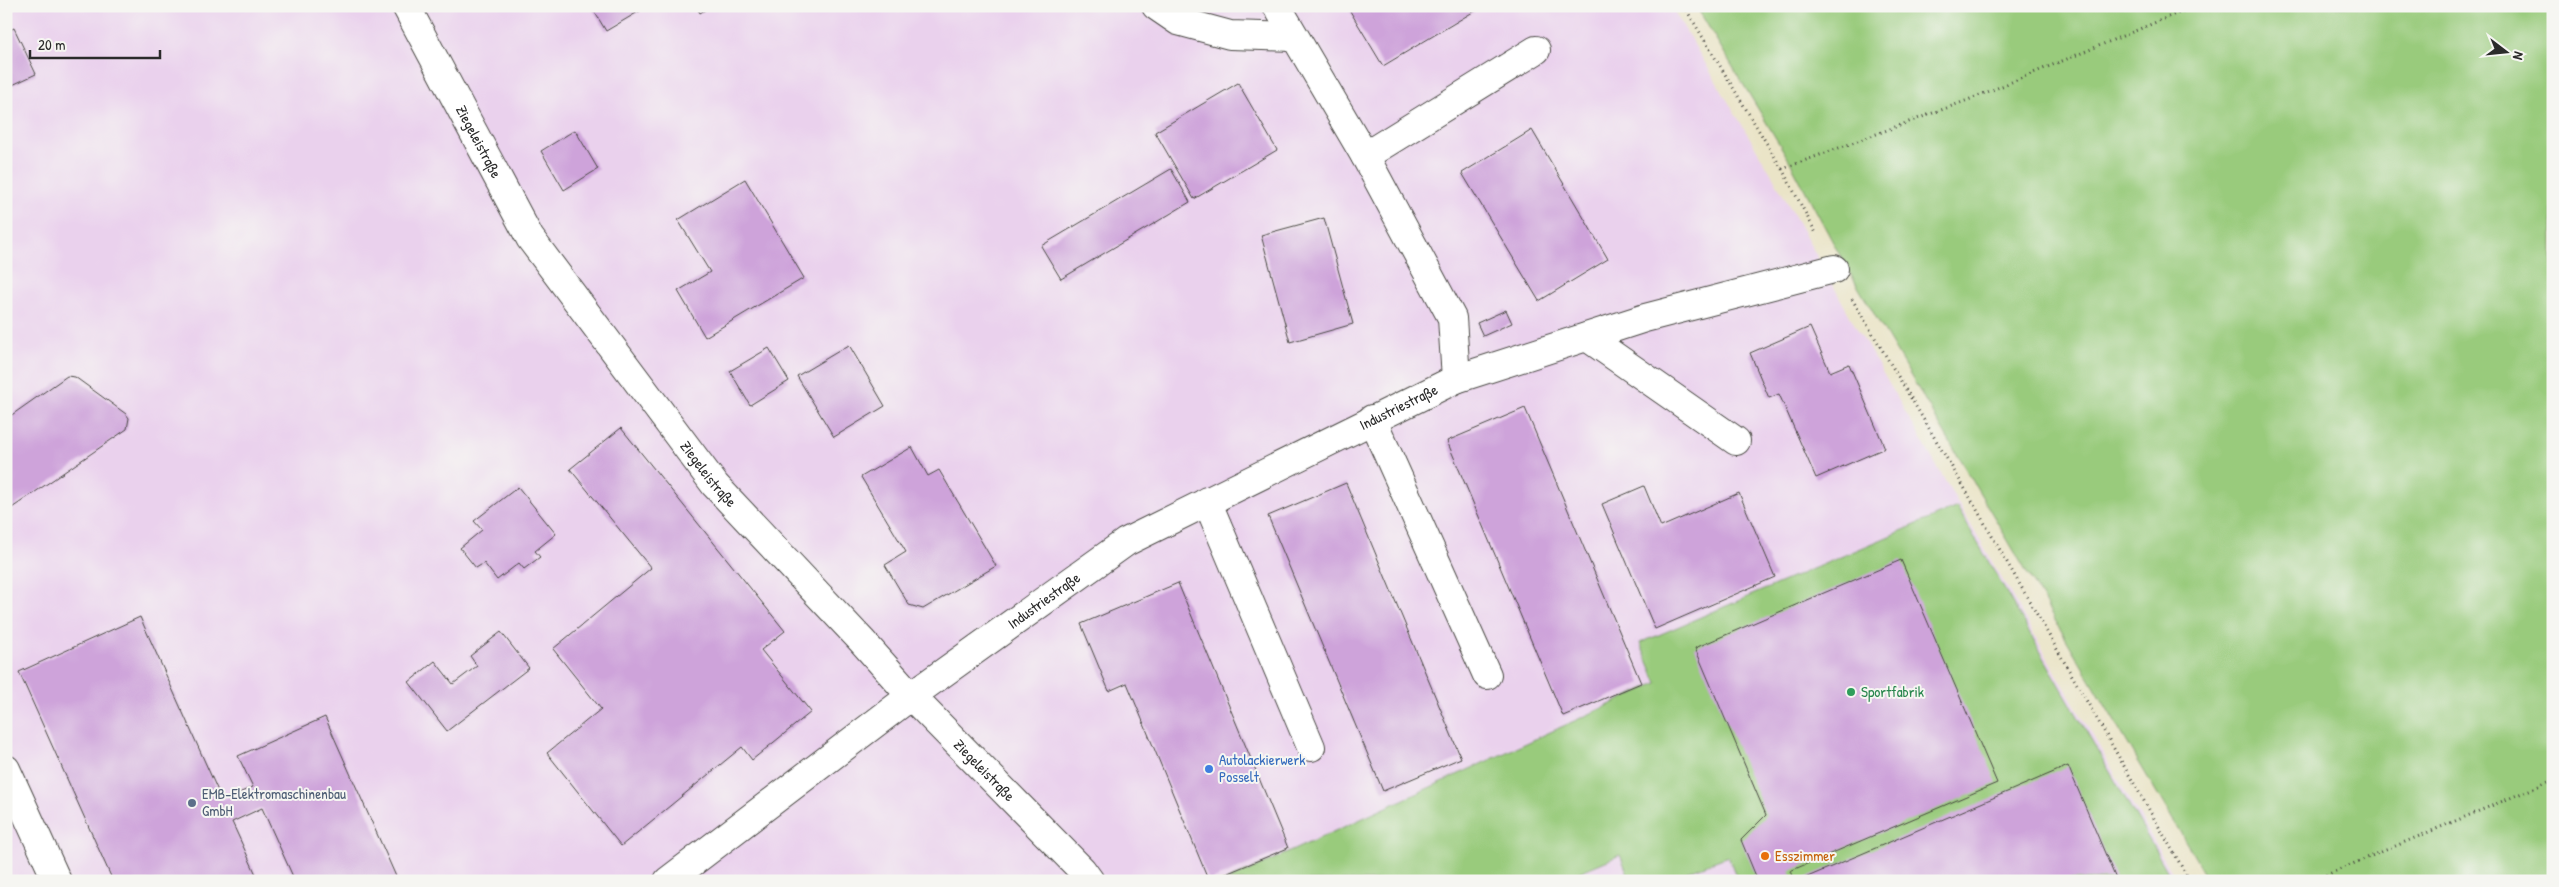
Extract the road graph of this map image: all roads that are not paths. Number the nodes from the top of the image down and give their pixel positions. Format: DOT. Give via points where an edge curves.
graph roads {
  1 [pos="406,6"];
  2 [pos="1156,6"];
  3 [pos="1277,6"];
  4 [pos="1294,37"];
  5 [pos="1536,50"];
  6 [pos="1365,156"];
  7 [pos="1834,269"];
  8 [pos="1587,337"];
  9 [pos="1456,379"];
  10 [pos="1372,419"];
  11 [pos="1736,441"];
  12 [pos="1207,501"];
  13 [pos="1487,675"];
  14 [pos="911,696"];
  15 [pos="1311,746"];
  16 [pos="6,769"];
  17 [pos="57,881"];
  18 [pos="668,881"];
  19 [pos="1090,881"];
  1 -- 14 [label="street, Ziegeleistraße" via="530,238 715,485"];
  2 -- 4 [label="street" via="1178,21 1230,35"];
  3 -- 4 [label="street, Industriestraße"];
  4 -- 6 [label="street, Industriestraße"];
  5 -- 6 [label="street"];
  6 -- 9 [label="street, Industriestraße" via="1452,318"];
  7 -- 8 [label="street, Industriestraße" via="1644,318"];
  8 -- 9 [label="street, Industriestraße"];
  8 -- 11 [label="street"];
  9 -- 10 [label="street, Industriestraße"];
  10 -- 12 [label="street, Industriestraße"];
  10 -- 13 [label="street"];
  12 -- 14 [label="street, Industriestraße" via="1126,542"];
  12 -- 15 [label="street"];
  14 -- 18 [label="street, Industriestraße"];
  14 -- 19 [label="street, Ziegeleistraße"];
  16 -- 17 [label="street"];
}
